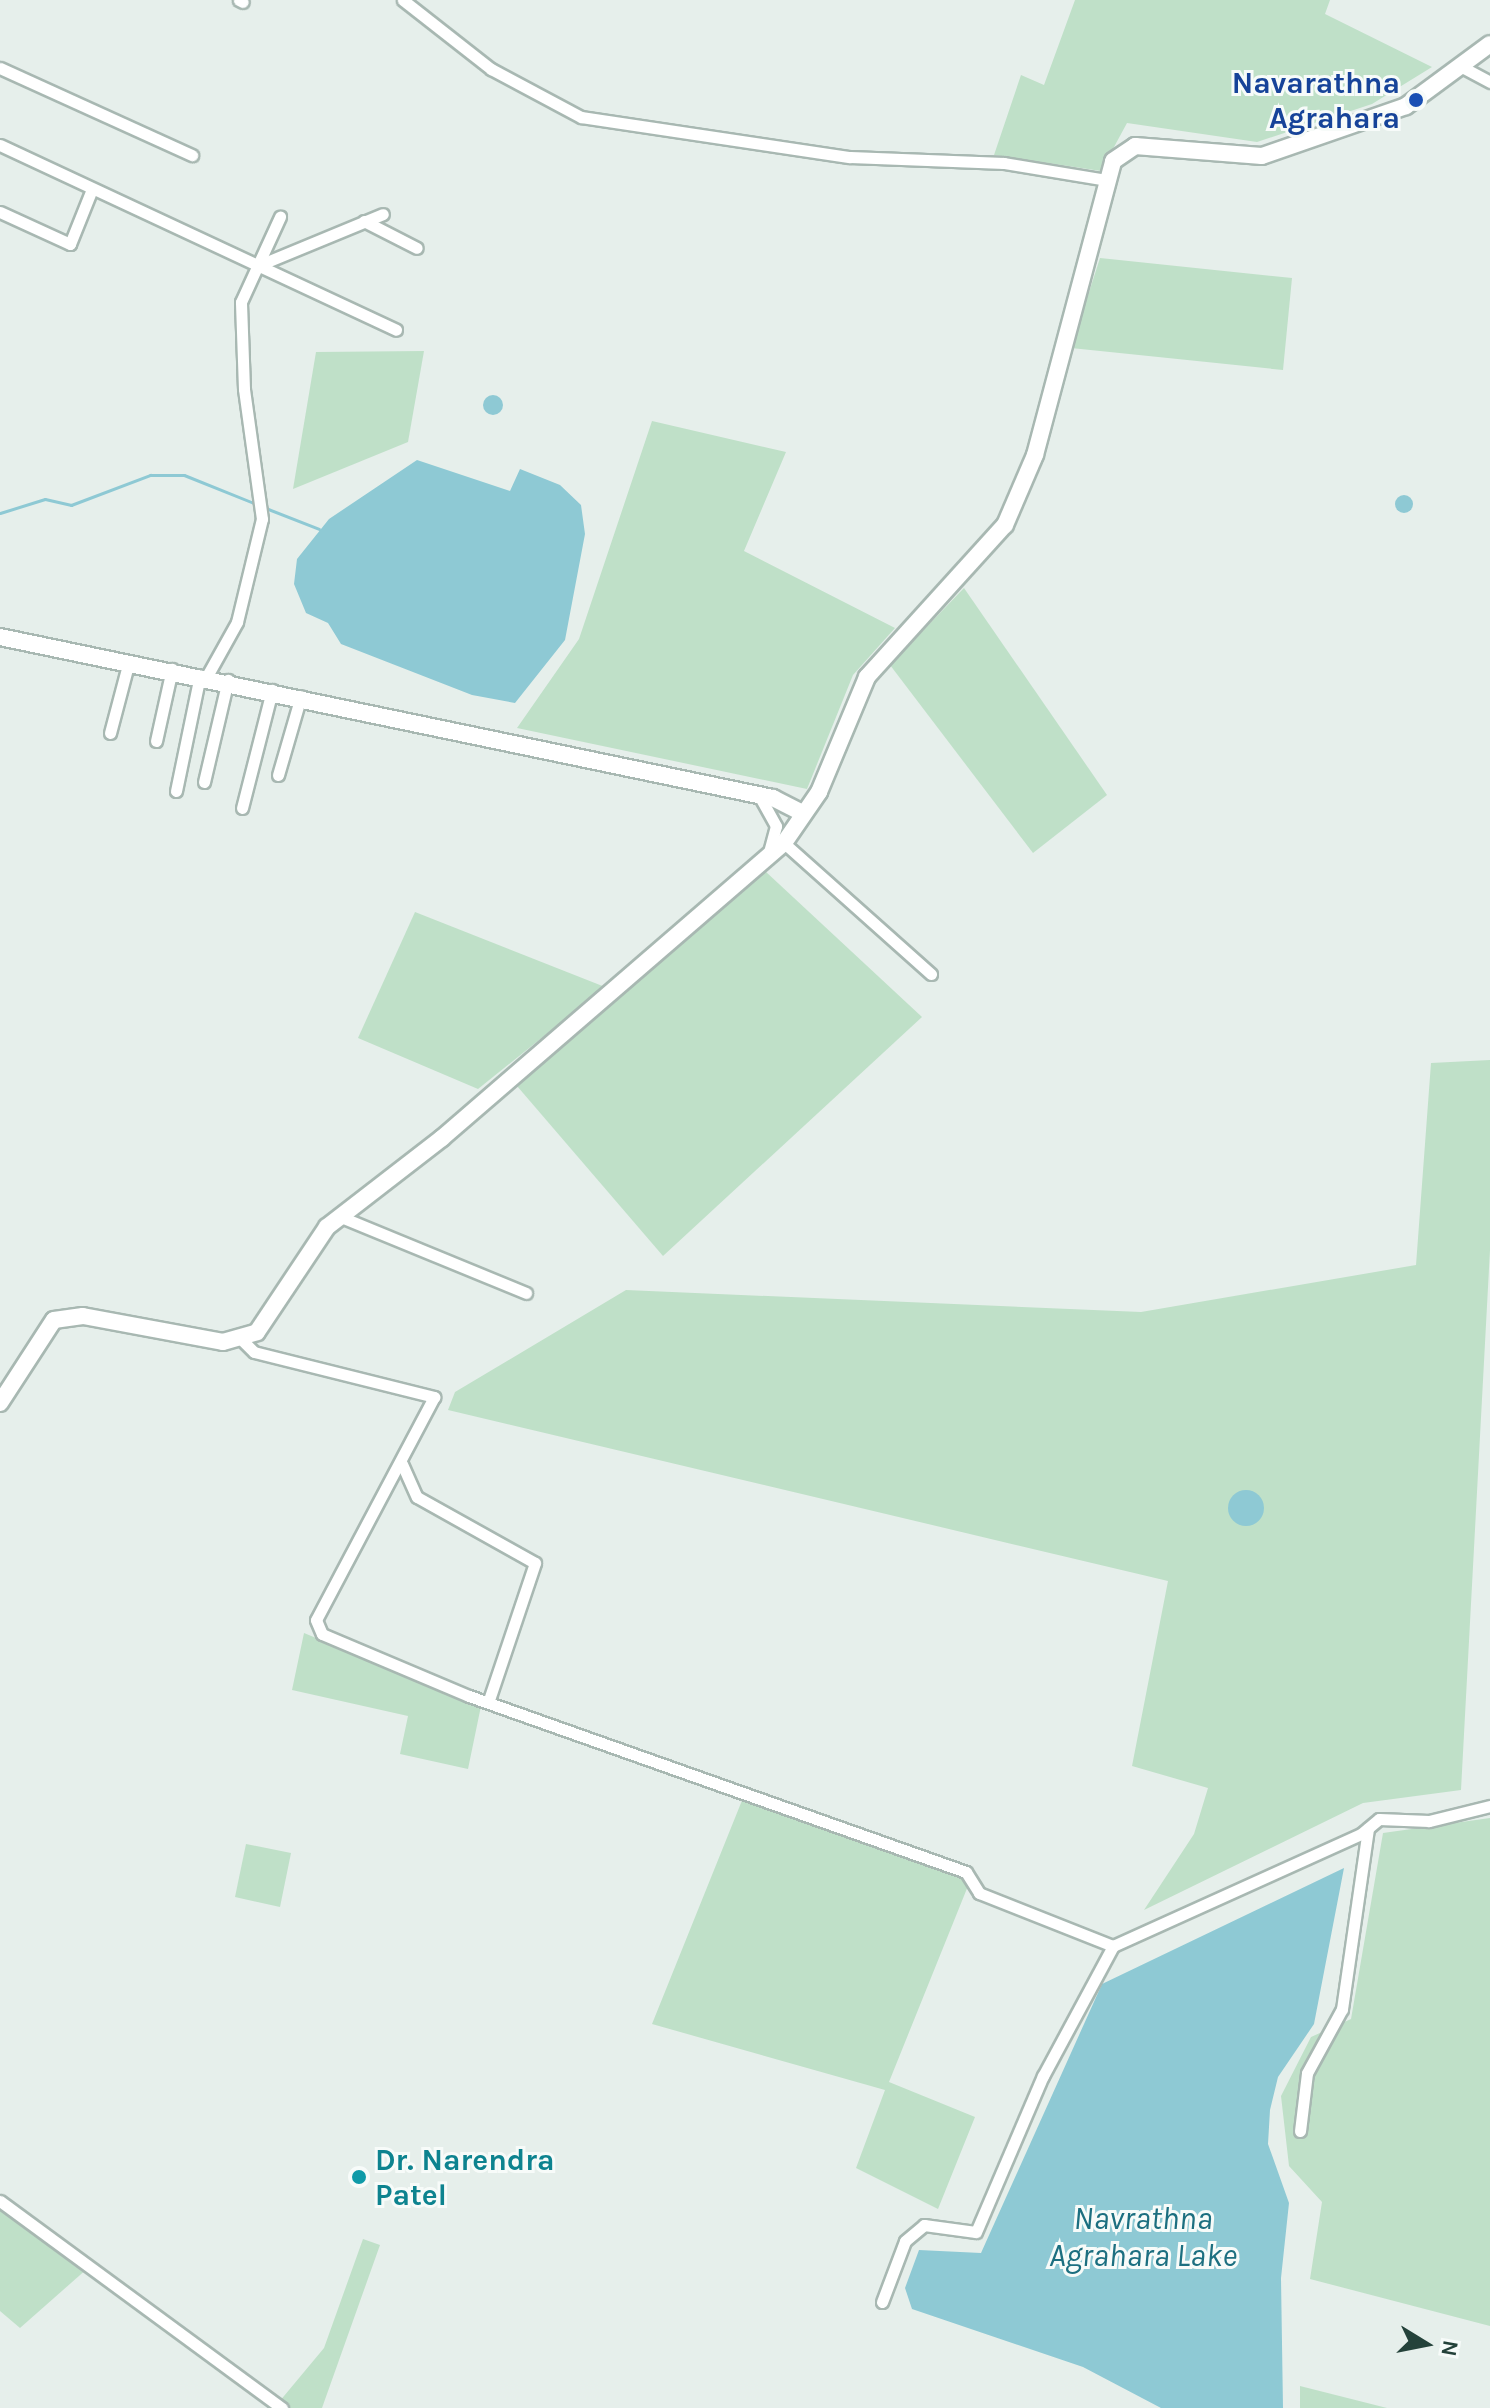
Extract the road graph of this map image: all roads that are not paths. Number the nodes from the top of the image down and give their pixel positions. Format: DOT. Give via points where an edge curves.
graph roads {
  1 [pos="403,0"];
  2 [pos="1490,44"];
  3 [pos="1462,67"];
  4 [pos="0,68"];
  5 [pos="1490,82"];
  6 [pos="0,145"];
  7 [pos="192,155"];
  8 [pos="1107,180"];
  9 [pos="92,189"];
  10 [pos="0,212"];
  11 [pos="383,214"];
  12 [pos="280,217"];
  13 [pos="364,221"];
  14 [pos="417,248"];
  15 [pos="257,266"];
  16 [pos="396,330"];
  17 [pos="0,637"];
  18 [pos="129,661"];
  19 [pos="172,669"];
  20 [pos="204,675"];
  21 [pos="228,680"];
  22 [pos="272,690"];
  23 [pos="301,696"];
  24 [pos="110,733"];
  25 [pos="156,741"];
  26 [pos="278,775"];
  27 [pos="204,782"];
  28 [pos="176,791"];
  29 [pos="756,794"];
  30 [pos="242,808"];
  31 [pos="802,813"];
  32 [pos="784,843"];
  33 [pos="766,858"];
  34 [pos="931,974"];
  35 [pos="341,1217"];
  36 [pos="526,1293"];
  37 [pos="239,1337"];
  38 [pos="0,1403"];
  39 [pos="402,1464"];
  40 [pos="489,1700"];
  41 [pos="1490,1806"];
  42 [pos="1368,1829"];
  43 [pos="1113,1946"];
  44 [pos="1300,2131"];
  45 [pos="0,2201"];
  46 [pos="882,2302"];
  47 [pos="282,2408"];
  1 -- 8 [label="street" via="491,69 581,117 850,157 1004,163"];
  2 -- 3 [label="street"];
  3 -- 5 [label="street"];
  3 -- 8 [label="street" via="1406,106 1262,156 1135,146 1113,161"];
  4 -- 7 [label="street"];
  6 -- 9 [label="street"];
  8 -- 31 [label="street" via="1035,455 1005,525 867,677 819,792"];
  9 -- 10 [label="street" via="70,244"];
  9 -- 15 [label="street"];
  11 -- 13 [label="street"];
  12 -- 15 [label="street"];
  13 -- 14 [label="street"];
  13 -- 15 [label="street"];
  15 -- 16 [label="street"];
  15 -- 20 [label="street" via="241,302 262,519 237,622"];
  17 -- 18 [label="street"];
  18 -- 19 [label="street"];
  18 -- 24 [label="street"];
  19 -- 20 [label="street"];
  19 -- 25 [label="street"];
  20 -- 21 [label="street"];
  20 -- 28 [label="street"];
  21 -- 22 [label="street"];
  21 -- 27 [label="street"];
  22 -- 23 [label="street"];
  22 -- 30 [label="street"];
  23 -- 26 [label="street"];
  23 -- 29 [label="street"];
  29 -- 31 [label="street"];
  29 -- 33 [label="street" via="776,826"];
  31 -- 32 [label="street"];
  32 -- 33 [label="street"];
  32 -- 34 [label="street"];
  33 -- 35 [label="street" via="442,1138"];
  35 -- 36 [label="street"];
  35 -- 37 [label="street" via="282,1303 257,1332"];
  37 -- 38 [label="street" via="192,1338 83,1316 54,1320"];
  37 -- 39 [label="street" via="254,1352 434,1397"];
  39 -- 40 [label="street" via="417,1497 535,1563"];
  39 -- 40 [label="street" via="316,1629"];
  40 -- 43 [label="street" via="966,1872 979,1893"];
  41 -- 42 [label="street" via="1434,1821 1379,1819"];
  42 -- 43 [label="street"];
  42 -- 44 [label="street" via="1342,2009 1307,2073"];
  43 -- 46 [label="street" via="1043,2076 976,2232 924,2225 905,2241"];
  45 -- 47 [label="street"];
}
